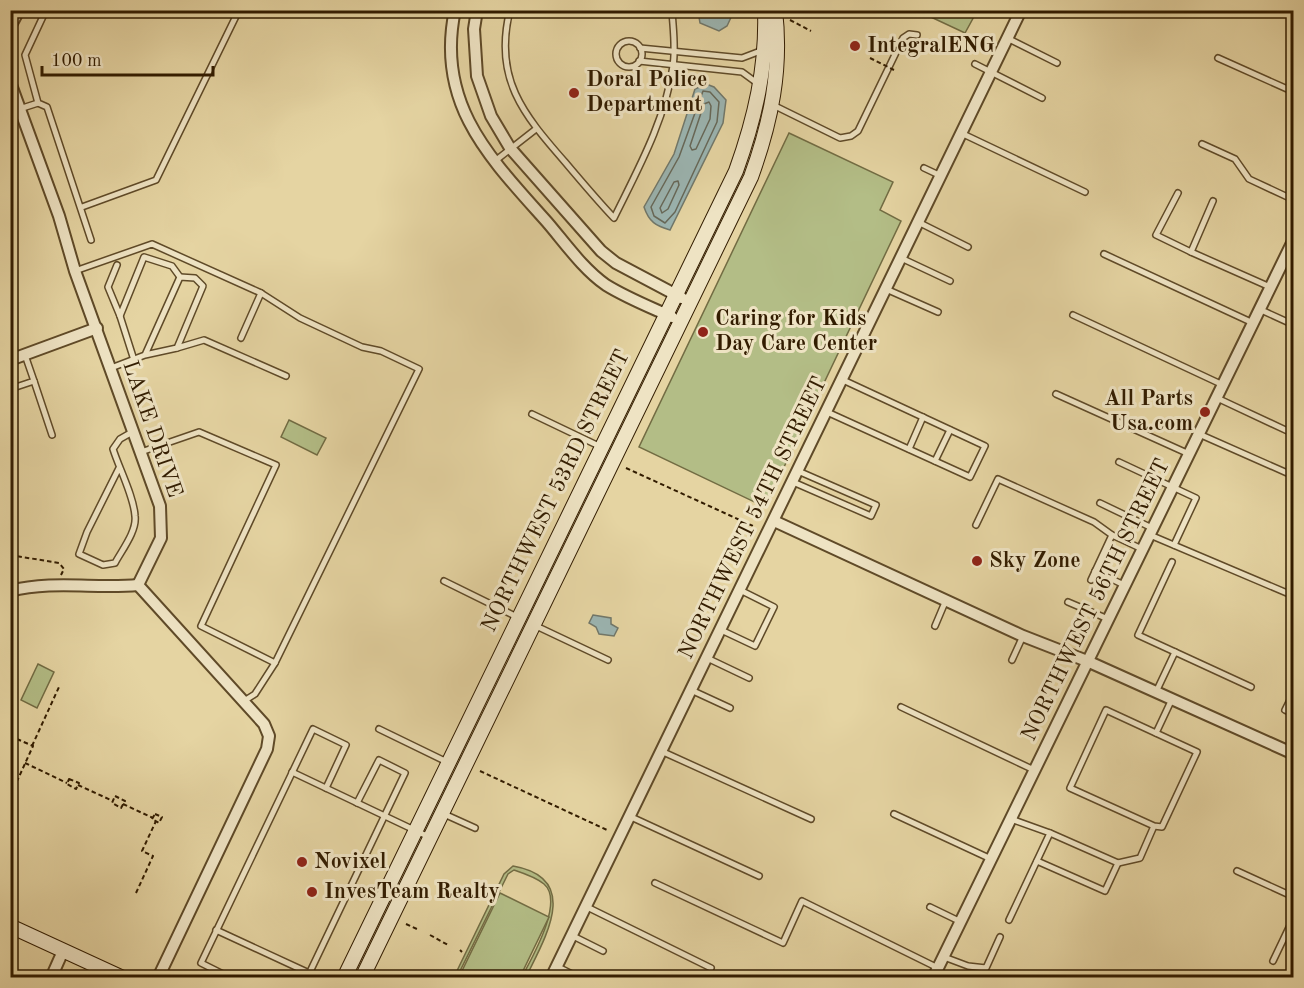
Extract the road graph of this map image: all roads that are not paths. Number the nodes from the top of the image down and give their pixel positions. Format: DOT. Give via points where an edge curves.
graph roads {
  1 [pos="19,10"];
  2 [pos="46,10"];
  3 [pos="239,10"];
  4 [pos="456,10"];
  5 [pos="477,10"];
  6 [pos="510,10"];
  7 [pos="672,10"];
  8 [pos="765,10"];
  9 [pos="775,10"];
  10 [pos="1021,10"];
  11 [pos="10,27"];
  12 [pos="918,35"];
  13 [pos="1007,38"];
  14 [pos="640,48"];
  15 [pos="765,50"];
  16 [pos="674,51"];
  17 [pos="1218,58"];
  18 [pos="639,61"];
  19 [pos="1057,63"];
  20 [pos="975,64"];
  21 [pos="674,65"];
  22 [pos="991,73"];
  23 [pos="10,82"];
  24 [pos="761,86"];
  25 [pos="1293,92"];
  26 [pos="1042,98"];
  27 [pos="38,103"];
  28 [pos="773,105"];
  29 [pos="15,111"];
  30 [pos="536,129"];
  31 [pos="961,133"];
  32 [pos="1202,144"];
  33 [pos="510,148"];
  34 [pos="494,162"];
  35 [pos="924,168"];
  36 [pos="941,176"];
  37 [pos="1085,192"];
  38 [pos="1178,192"];
  39 [pos="1293,200"];
  40 [pos="1213,201"];
  41 [pos="81,207"];
  42 [pos="918,222"];
  43 [pos="578,226"];
  44 [pos="1293,238"];
  45 [pos="91,240"];
  46 [pos="563,241"];
  47 [pos="968,247"];
  48 [pos="1191,252"];
  49 [pos="1104,254"];
  50 [pos="901,258"];
  51 [pos="117,265"];
  52 [pos="75,270"];
  53 [pos="180,277"];
  54 [pos="950,281"];
  55 [pos="1270,287"];
  56 [pos="886,289"];
  57 [pos="261,293"];
  58 [pos="675,295"];
  59 [pos="690,302"];
  60 [pos="1259,309"];
  61 [pos="938,312"];
  62 [pos="666,314"];
  63 [pos="1073,315"];
  64 [pos="120,316"];
  65 [pos="680,321"];
  66 [pos="1253,323"];
  67 [pos="1293,325"];
  68 [pos="97,328"];
  69 [pos="242,338"];
  70 [pos="177,348"];
  71 [pos="25,355"];
  72 [pos="145,355"];
  73 [pos="10,360"];
  74 [pos="134,360"];
  75 [pos="111,368"];
  76 [pos="286,376"];
  77 [pos="843,380"];
  78 [pos="34,381"];
  79 [pos="1223,385"];
  80 [pos="10,389"];
  81 [pos="1056,394"];
  82 [pos="1217,398"];
  83 [pos="827,412"];
  84 [pos="532,414"];
  85 [pos="924,417"];
  86 [pos="950,430"];
  87 [pos="134,431"];
  88 [pos="1199,434"];
  89 [pos="1293,434"];
  90 [pos="51,435"];
  91 [pos="601,447"];
  92 [pos="909,449"];
  93 [pos="141,452"];
  94 [pos="1190,454"];
  95 [pos="935,461"];
  96 [pos="1119,462"];
  97 [pos="119,468"];
  98 [pos="798,471"];
  99 [pos="1293,476"];
  100 [pos="793,482"];
  101 [pos="1173,488"];
  102 [pos="1100,503"];
  103 [pos="774,521"];
  104 [pos="976,525"];
  105 [pos="1152,532"];
  106 [pos="1112,535"];
  107 [pos="1174,545"];
  108 [pos="1143,550"];
  109 [pos="1172,562"];
  110 [pos="1095,571"];
  111 [pos="444,580"];
  112 [pos="1090,580"];
  113 [pos="138,585"];
  114 [pos="1126,586"];
  115 [pos="740,590"];
  116 [pos="10,591"];
  117 [pos="1293,596"];
  118 [pos="946,600"];
  119 [pos="1068,602"];
  120 [pos="518,618"];
  121 [pos="1109,620"];
  122 [pos="533,624"];
  123 [pos="935,626"];
  124 [pos="721,630"];
  125 [pos="1023,636"];
  126 [pos="1175,652"];
  127 [pos="707,658"];
  128 [pos="608,660"];
  129 [pos="1012,660"];
  130 [pos="1087,661"];
  131 [pos="275,663"];
  132 [pos="749,678"];
  133 [pos="1251,687"];
  134 [pos="691,690"];
  135 [pos="1156,692"];
  136 [pos="1293,692"];
  137 [pos="1172,699"];
  138 [pos="244,701"];
  139 [pos="901,707"];
  140 [pos="730,708"];
  141 [pos="1293,714"];
  142 [pos="379,729"];
  143 [pos="1156,733"];
  144 [pos="661,751"];
  145 [pos="1293,754"];
  146 [pos="447,762"];
  147 [pos="1034,770"];
  148 [pos="292,772"];
  149 [pos="326,788"];
  150 [pos="357,803"];
  151 [pos="441,813"];
  152 [pos="894,814"];
  153 [pos="384,816"];
  154 [pos="629,816"];
  155 [pos="811,819"];
  156 [pos="1011,819"];
  157 [pos="1154,826"];
  158 [pos="475,828"];
  159 [pos="415,831"];
  160 [pos="1050,834"];
  161 [pos="429,837"];
  162 [pos="991,859"];
  163 [pos="1037,861"];
  164 [pos="1118,863"];
  165 [pos="1237,871"];
  166 [pos="759,876"];
  167 [pos="655,883"];
  168 [pos="1293,897"];
  169 [pos="585,906"];
  170 [pos="930,907"];
  171 [pos="1293,917"];
  172 [pos="1009,920"];
  173 [pos="961,922"];
  174 [pos="10,926"];
  175 [pos="216,930"];
  176 [pos="571,935"];
  177 [pos="1000,937"];
  178 [pos="63,951"];
  179 [pos="603,951"];
  180 [pos="944,957"];
  181 [pos="1273,961"];
  182 [pos="556,966"];
  183 [pos="711,969"];
  184 [pos="936,973"];
  185 [pos="308,975"];
  186 [pos="51,978"];
  187 [pos="123,978"];
  188 [pos="158,978"];
  189 [pos="231,978"];
  190 [pos="344,978"];
  191 [pos="362,978"];
  192 [pos="551,978"];
  193 [pos="580,978"];
  1 -- 11 [label="street"];
  2 -- 27 [label="lane" via="25,55"];
  3 -- 41 [label="lane" via="156,180"];
  4 -- 34 [label="street" via="451,49 460,105 470,128"];
  5 -- 33 [label="street" via="474,29 479,86"];
  6 -- 30 [label="lane" via="505,50 508,77 517,101"];
  7 -- 16 [label="lane"];
  8 -- 15 [label="street, NORTHWEST 53RD STREET"];
  9 -- 28 [label="street, NORTHWEST 53RD STREET" via="778,50"];
  10 -- 13 [label="street, NORTHWEST 54TH STREET"];
  12 -- 28 [label="lane" via="903,38 858,131 851,136 840,138"];
  13 -- 19 [label="lane"];
  13 -- 22 [label="street, NORTHWEST 54TH STREET"];
  14 -- 16 [label="lane"];
  14 -- 18 [label="lane"];
  14 -- 18 [label="lane" via="626,42 616,53 625,66"];
  15 -- 16 [label="lane" via="742,58"];
  15 -- 24 [label="street, NORTHWEST 53RD STREET"];
  16 -- 21 [label="lane"];
  17 -- 25 [label="lane"];
  18 -- 21 [label="lane"];
  20 -- 22 [label="lane"];
  21 -- 24 [label="lane" via="742,72"];
  21 -- 30 [label="lane" via="657,129 614,218"];
  22 -- 26 [label="lane"];
  22 -- 31 [label="street, NORTHWEST 54TH STREET"];
  23 -- 29 [label="street, LAKE DRIVE"];
  24 -- 28 [label="street"];
  24 -- 58 [label="street, NORTHWEST 53RD STREET" via="736,171"];
  27 -- 29 [label="lane"];
  27 -- 41 [label="lane" via="47,107"];
  28 -- 59 [label="street, NORTHWEST 53RD STREET" via="751,177"];
  29 -- 52 [label="street, LAKE DRIVE" via="59,216"];
  30 -- 33 [label="lane"];
  31 -- 36 [label="street, NORTHWEST 54TH STREET"];
  31 -- 37 [label="lane"];
  32 -- 39 [label="lane" via="1235,159 1249,179"];
  33 -- 34 [label="lane"];
  33 -- 43 [label="street"];
  34 -- 46 [label="street"];
  35 -- 36 [label="lane"];
  36 -- 42 [label="street, NORTHWEST 54TH STREET"];
  38 -- 48 [label="lane" via="1156,235"];
  40 -- 48 [label="lane"];
  41 -- 45 [label="lane"];
  42 -- 47 [label="lane"];
  42 -- 50 [label="street, NORTHWEST 54TH STREET"];
  43 -- 46 [label="street"];
  43 -- 58 [label="street" via="616,263"];
  44 -- 55 [label="street, NORTHWEST 56TH STREET"];
  46 -- 62 [label="street" via="606,284"];
  48 -- 55 [label="lane"];
  49 -- 66 [label="lane"];
  50 -- 54 [label="lane"];
  50 -- 56 [label="street, NORTHWEST 54TH STREET"];
  51 -- 64 [label="lane" via="108,286"];
  52 -- 57 [label="lane" via="152,244"];
  52 -- 68 [label="street, LAKE DRIVE"];
  53 -- 64 [label="lane" via="172,266 144,257"];
  53 -- 70 [label="lane" via="195,278 202,286"];
  53 -- 72 [label="lane"];
  55 -- 60 [label="street, NORTHWEST 56TH STREET"];
  56 -- 61 [label="lane"];
  56 -- 77 [label="street, NORTHWEST 54TH STREET"];
  57 -- 69 [label="lane"];
  57 -- 131 [label="lane" via="300,318 419,369"];
  58 -- 59 [label="street"];
  58 -- 62 [label="street, NORTHWEST 53RD STREET"];
  59 -- 65 [label="street, NORTHWEST 53RD STREET"];
  60 -- 66 [label="street, NORTHWEST 56TH STREET"];
  60 -- 67 [label="lane"];
  62 -- 65 [label="street"];
  62 -- 91 [label="street, NORTHWEST 53RD STREET"];
  63 -- 79 [label="lane"];
  64 -- 74 [label="lane"];
  65 -- 122 [label="street, NORTHWEST 53RD STREET"];
  66 -- 79 [label="street, NORTHWEST 56TH STREET"];
  68 -- 71 [label="street"];
  68 -- 75 [label="street, LAKE DRIVE"];
  70 -- 72 [label="lane"];
  70 -- 76 [label="lane" via="204,340"];
  71 -- 73 [label="street"];
  71 -- 78 [label="lane"];
  72 -- 74 [label="lane"];
  74 -- 75 [label="lane"];
  75 -- 87 [label="street, LAKE DRIVE"];
  77 -- 83 [label="street, NORTHWEST 54TH STREET"];
  77 -- 85 [label="lane"];
  78 -- 80 [label="lane"];
  78 -- 90 [label="lane"];
  79 -- 82 [label="street, NORTHWEST 56TH STREET"];
  81 -- 94 [label="lane"];
  82 -- 88 [label="street, NORTHWEST 56TH STREET"];
  82 -- 89 [label="lane"];
  83 -- 92 [label="lane"];
  83 -- 98 [label="street, NORTHWEST 54TH STREET"];
  84 -- 91 [label="lane"];
  85 -- 86 [label="lane"];
  85 -- 92 [label="lane"];
  86 -- 95 [label="lane"];
  86 -- 95 [label="lane" via="985,446 970,477"];
  87 -- 93 [label="street, LAKE DRIVE"];
  87 -- 97 [label="lane" via="113,449"];
  88 -- 94 [label="street, NORTHWEST 56TH STREET"];
  88 -- 99 [label="lane"];
  91 -- 120 [label="street, NORTHWEST 53RD STREET"];
  92 -- 95 [label="lane"];
  93 -- 113 [label="street, LAKE DRIVE" via="160,506 161,538"];
  93 -- 131 [label="lane" via="199,432 276,465 201,626"];
  94 -- 101 [label="street, NORTHWEST 56TH STREET"];
  96 -- 101 [label="lane"];
  97 -- 97 [label="lane" via="136,517 115,563 103,565 80,554"];
  98 -- 100 [label="street, NORTHWEST 54TH STREET"];
  98 -- 100 [label="lane" via="876,505 871,516"];
  100 -- 103 [label="street, NORTHWEST 54TH STREET"];
  101 -- 105 [label="street, NORTHWEST 56TH STREET"];
  101 -- 107 [label="lane" via="1196,498"];
  102 -- 105 [label="lane"];
  103 -- 115 [label="street, NORTHWEST 54TH STREET"];
  103 -- 118 [label="street"];
  104 -- 106 [label="lane" via="998,478 1094,522"];
  105 -- 107 [label="lane"];
  105 -- 108 [label="street, NORTHWEST 56TH STREET"];
  106 -- 108 [label="lane"];
  106 -- 110 [label="lane"];
  107 -- 117 [label="lane"];
  108 -- 114 [label="street, NORTHWEST 56TH STREET"];
  109 -- 126 [label="lane" via="1138,635"];
  110 -- 112 [label="lane"];
  110 -- 114 [label="lane"];
  111 -- 120 [label="lane"];
  113 -- 116 [label="street" via="50,585"];
  113 -- 138 [label="street"];
  114 -- 121 [label="street, NORTHWEST 56TH STREET"];
  115 -- 124 [label="street, NORTHWEST 54TH STREET"];
  115 -- 124 [label="lane" via="774,607 755,646"];
  118 -- 123 [label="lane"];
  118 -- 125 [label="street"];
  119 -- 121 [label="lane"];
  120 -- 122 [label="street"];
  120 -- 146 [label="street, NORTHWEST 53RD STREET"];
  121 -- 130 [label="street, NORTHWEST 56TH STREET"];
  122 -- 128 [label="lane"];
  122 -- 151 [label="street, NORTHWEST 53RD STREET"];
  124 -- 127 [label="street, NORTHWEST 54TH STREET"];
  125 -- 129 [label="lane"];
  125 -- 130 [label="street"];
  126 -- 133 [label="lane"];
  126 -- 135 [label="lane"];
  127 -- 132 [label="lane"];
  127 -- 134 [label="street, NORTHWEST 54TH STREET"];
  130 -- 135 [label="street"];
  130 -- 147 [label="street, NORTHWEST 56TH STREET"];
  131 -- 138 [label="lane" via="255,694"];
  134 -- 140 [label="lane"];
  134 -- 144 [label="street, NORTHWEST 54TH STREET"];
  135 -- 137 [label="street"];
  136 -- 141 [label="lane" via="1285,710"];
  137 -- 143 [label="lane"];
  137 -- 145 [label="street"];
  138 -- 188 [label="street" via="264,724 269,736 267,749"];
  139 -- 147 [label="lane"];
  142 -- 146 [label="lane"];
  143 -- 157 [label="lane" via="1197,752 1162,827"];
  143 -- 157 [label="lane" via="1106,710 1070,788"];
  144 -- 154 [label="street, NORTHWEST 54TH STREET"];
  144 -- 155 [label="lane"];
  146 -- 159 [label="street, NORTHWEST 53RD STREET"];
  147 -- 156 [label="street, NORTHWEST 56TH STREET"];
  148 -- 149 [label="lane"];
  148 -- 149 [label="lane" via="313,729 346,745"];
  148 -- 175 [label="lane"];
  149 -- 150 [label="lane"];
  150 -- 153 [label="lane"];
  150 -- 153 [label="lane" via="379,760 405,773"];
  151 -- 158 [label="lane"];
  151 -- 161 [label="street, NORTHWEST 53RD STREET"];
  152 -- 162 [label="lane"];
  153 -- 159 [label="lane"];
  153 -- 185 [label="lane"];
  154 -- 166 [label="lane"];
  154 -- 169 [label="street, NORTHWEST 54TH STREET"];
  156 -- 160 [label="lane"];
  156 -- 162 [label="street, NORTHWEST 56TH STREET"];
  157 -- 164 [label="lane" via="1140,858"];
  159 -- 161 [label="lane"];
  159 -- 190 [label="street, NORTHWEST 53RD STREET"];
  160 -- 163 [label="lane"];
  160 -- 164 [label="lane"];
  161 -- 191 [label="street, NORTHWEST 53RD STREET"];
  162 -- 173 [label="street, NORTHWEST 56TH STREET"];
  163 -- 164 [label="lane" via="1105,891"];
  163 -- 172 [label="lane"];
  165 -- 168 [label="lane"];
  167 -- 184 [label="lane" via="783,943 802,901"];
  169 -- 176 [label="street, NORTHWEST 54TH STREET"];
  169 -- 183 [label="lane"];
  170 -- 173 [label="lane"];
  171 -- 181 [label="lane"];
  173 -- 180 [label="street, NORTHWEST 56TH STREET"];
  174 -- 178 [label="street"];
  175 -- 185 [label="lane"];
  175 -- 189 [label="lane" via="201,963"];
  176 -- 179 [label="lane"];
  176 -- 182 [label="street, NORTHWEST 54TH STREET"];
  177 -- 180 [label="lane" via="986,968"];
  178 -- 186 [label="street"];
  178 -- 187 [label="street"];
  180 -- 184 [label="street, NORTHWEST 56TH STREET"];
  182 -- 192 [label="street, NORTHWEST 54TH STREET"];
  182 -- 193 [label="lane"];
}
